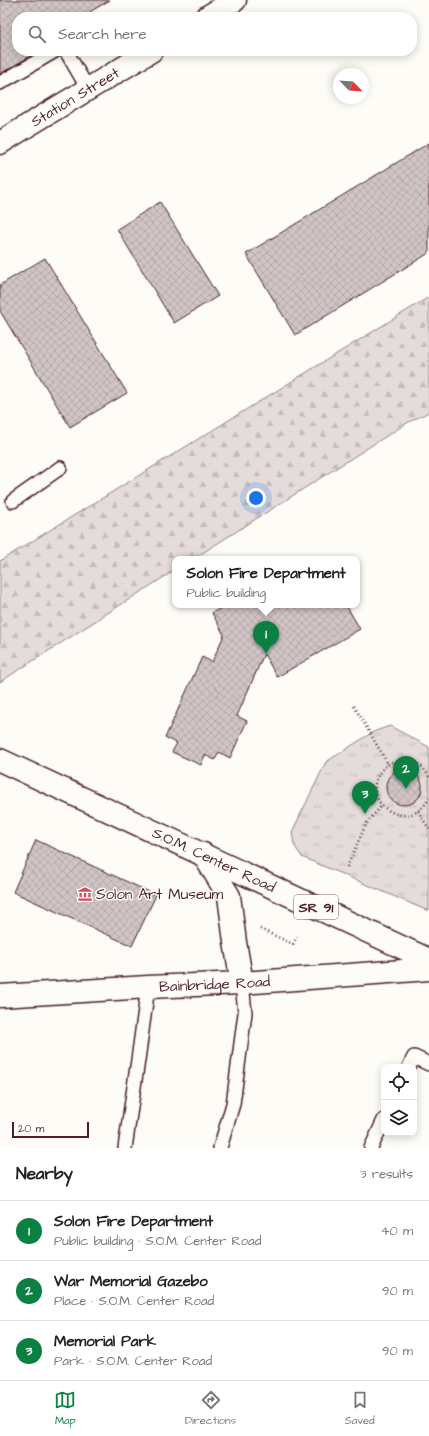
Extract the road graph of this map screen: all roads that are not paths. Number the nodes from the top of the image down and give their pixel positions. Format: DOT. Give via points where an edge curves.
graph roads {
  1 [pos="235,0"];
  2 [pos="215,12"];
  3 [pos="46,56"];
  4 [pos="69,56"];
  5 [pos="143,56"];
  6 [pos="0,83"];
  7 [pos="88,89"];
  8 [pos="0,144"];
  9 [pos="60,468"];
  10 [pos="13,501"];
  11 [pos="0,760"];
  12 [pos="203,854"];
  13 [pos="429,960"];
  14 [pos="429,969"];
  15 [pos="242,983"];
  16 [pos="148,987"];
  17 [pos="0,996"];
  18 [pos="410,1064"];
  19 [pos="429,1064"];
  20 [pos="381,1126"];
  21 [pos="125,1148"];
  22 [pos="220,1148"];
  23 [pos="371,1148"];
  1 -- 2 [label="street"];
  3 -- 6 [label="lane"];
  4 -- 7 [label="lane"];
  5 -- 7 [label="street, Station Street"];
  7 -- 8 [label="street, Station Street"];
  9 -- 10 [label="lane"];
  11 -- 12 [label="street, S.O.M. Center Road / SR 91"];
  12 -- 13 [label="street, S.O.M. Center Road / SR 91"];
  12 -- 15 [label="street" via="229,896"];
  14 -- 15 [label="street, Bainbridge Road"];
  15 -- 16 [label="street, Bainbridge Road"];
  15 -- 22 [label="lane" via="245,1013 232,1104"];
  16 -- 17 [label="street, Bainbridge Road"];
  16 -- 21 [label="lane"];
  18 -- 19 [label="lane" via="414,1057"];
  20 -- 23 [label="lane"];
}
